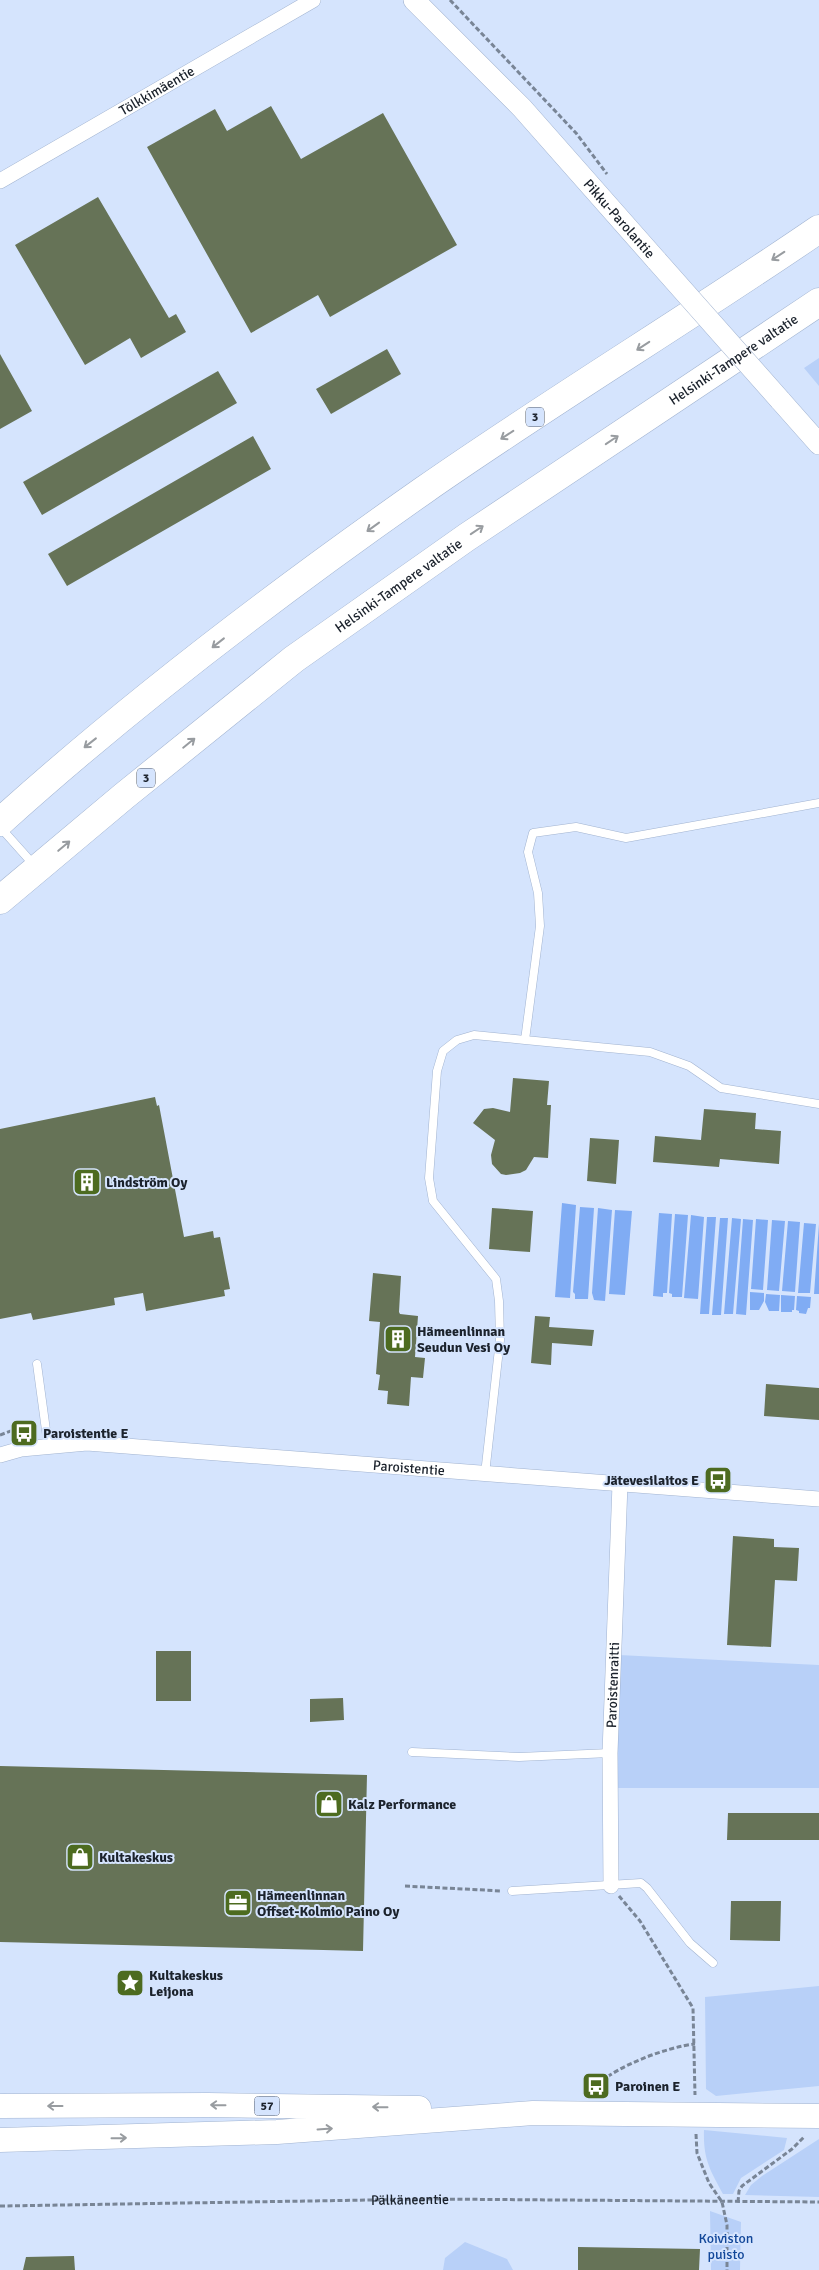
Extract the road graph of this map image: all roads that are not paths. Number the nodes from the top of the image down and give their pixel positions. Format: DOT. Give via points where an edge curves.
graph roads {
  1 [pos="313,0"];
  2 [pos="414,0"];
  3 [pos="0,181"];
  4 [pos="819,229"];
  5 [pos="819,302"];
  6 [pos="819,444"];
  7 [pos="819,803"];
  8 [pos="0,822"];
  9 [pos="0,827"];
  10 [pos="37,869"];
  11 [pos="0,900"];
  12 [pos="525,1040"];
  13 [pos="819,1104"];
  14 [pos="37,1364"];
  15 [pos="48,1445"];
  16 [pos="0,1455"];
  17 [pos="485,1474"];
  18 [pos="620,1484"];
  19 [pos="819,1500"];
  20 [pos="412,1752"];
  21 [pos="610,1753"];
  22 [pos="611,1886"];
  23 [pos="512,1891"];
  24 [pos="713,1963"];
  25 [pos="819,2104"];
  26 [pos="0,2106"];
  27 [pos="534,2113"];
  28 [pos="761,2115"];
  29 [pos="819,2116"];
  30 [pos="0,2140"];
  1 -- 3 [label="street, Tölkkimäentie"];
  2 -- 6 [label="main road, Pikku-Parolantie, bridge" via="522,108"];
  4 -- 8 [label="highway, 3, one-way" via="424,490 256,613 84,747"];
  10 -- 5 [label="highway, Helsinki-Tampere valtatie / 3, one-way" via="294,659 467,537"];
  7 -- 12 [label="lane" via="626,838 576,827 533,833 528,852 538,893 540,926"];
  9 -- 10 [label="lane"];
  10 -- 11 [label="highway, Helsinki-Tampere valtatie / 3"];
  12 -- 13 [label="lane" via="650,1052 689,1066 720,1088"];
  12 -- 17 [label="lane" via="474,1035 457,1040 443,1052 437,1071 429,1178 433,1201 496,1279 499,1301 500,1340"];
  14 -- 15 [label="lane"];
  15 -- 16 [label="street, Paroistentie" via="20,1448"];
  15 -- 17 [label="street, Paroistentie" via="87,1443"];
  17 -- 18 [label="street, Paroistentie"];
  18 -- 19 [label="street, Paroistentie"];
  18 -- 21 [label="street, Paroistenraitti"];
  20 -- 21 [label="lane" via="519,1757"];
  21 -- 22 [label="street, Paroistenraitti"];
  22 -- 23 [label="lane"];
  22 -- 24 [label="lane" via="641,1883 690,1943"];
  25 -- 28 [label="main road"];
  27 -- 26 [label="main road, 57, one-way" via="498,2109"];
  27 -- 28 [label="main road, 57"];
  30 -- 27 [label="main road, 57, one-way" via="277,2132"];
  28 -- 29 [label="main road, 57"];
}
